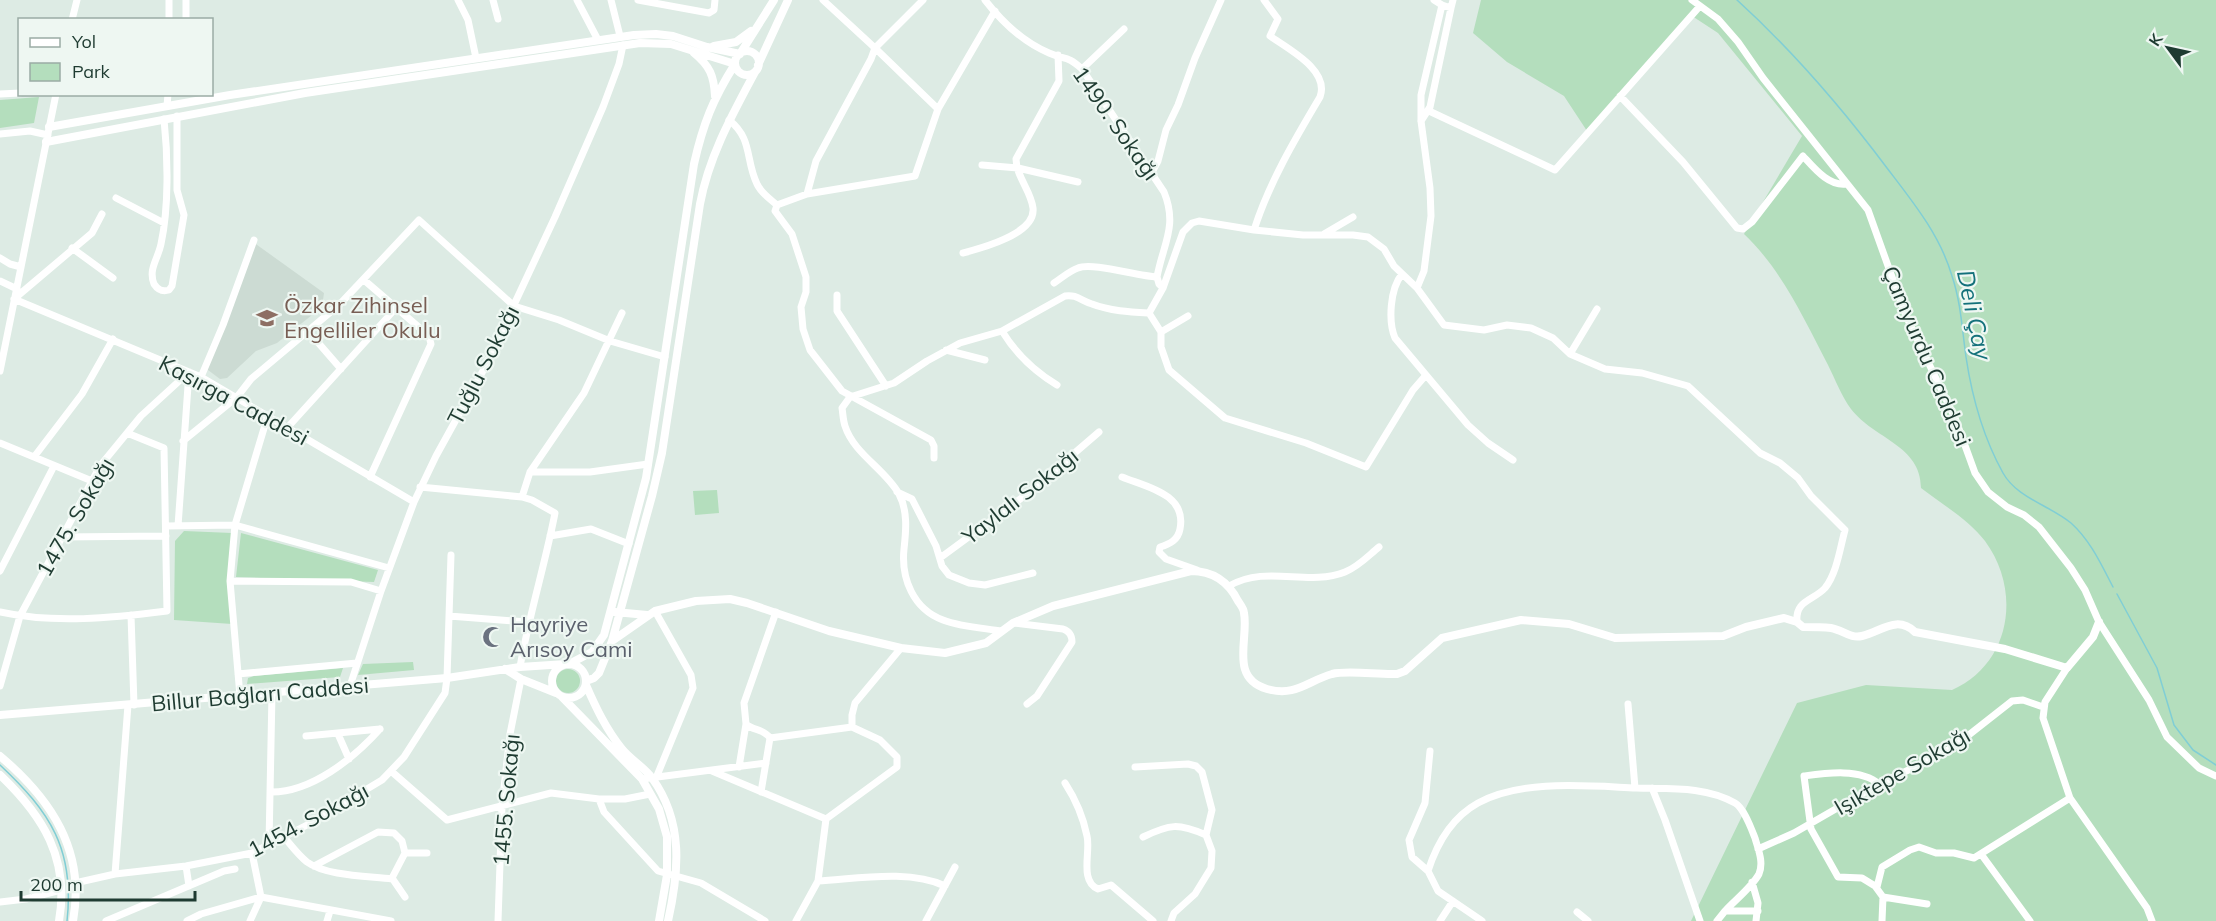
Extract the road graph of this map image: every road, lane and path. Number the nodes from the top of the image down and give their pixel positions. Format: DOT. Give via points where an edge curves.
graph roads {
  1 [pos="77,0"];
  2 [pos="169,0"];
  3 [pos="186,0"];
  4 [pos="458,0"];
  5 [pos="493,0"];
  6 [pos="577,0"];
  7 [pos="611,0"];
  8 [pos="638,0"];
  9 [pos="715,0"];
  10 [pos="774,0"];
  11 [pos="788,0"];
  12 [pos="823,0"];
  13 [pos="923,0"];
  14 [pos="985,0"];
  15 [pos="1221,0"];
  16 [pos="1263,0"];
  17 [pos="1434,0"];
  18 [pos="1454,0"];
  19 [pos="1692,0"];
  20 [pos="1442,5"];
  21 [pos="1700,6"];
  22 [pos="1451,8"];
  23 [pos="995,11"];
  24 [pos="72,18"];
  25 [pos="169,18"];
  26 [pos="186,18"];
  27 [pos="498,19"];
  28 [pos="762,20"];
  29 [pos="1124,29"];
  30 [pos="598,40"];
  31 [pos="622,41"];
  32 [pos="707,47"];
  33 [pos="875,48"];
  34 [pos="689,49"];
  35 [pos="740,54"];
  36 [pos="1058,55"];
  37 [pos="476,58"];
  38 [pos="735,64"];
  39 [pos="756,68"];
  40 [pos="1082,69"];
  41 [pos="18,93"];
  42 [pos="0,94"];
  43 [pos="213,95"];
  44 [pos="56,96"];
  45 [pos="168,96"];
  46 [pos="206,96"];
  47 [pos="716,96"];
  48 [pos="1620,96"];
  49 [pos="185,99"];
  50 [pos="167,106"];
  51 [pos="938,109"];
  52 [pos="1429,111"];
  53 [pos="177,116"];
  54 [pos="164,119"];
  55 [pos="729,120"];
  56 [pos="1421,121"];
  57 [pos="0,134"];
  58 [pos="48,134"];
  59 [pos="982,165"];
  60 [pos="1018,168"];
  61 [pos="1151,174"];
  62 [pos="1078,182"];
  63 [pos="1847,184"];
  64 [pos="807,194"];
  65 [pos="116,198"];
  66 [pos="777,205"];
  67 [pos="102,214"];
  68 [pos="1353,218"];
  69 [pos="164,223"];
  70 [pos="1254,230"];
  71 [pos="1323,234"];
  72 [pos="254,240"];
  73 [pos="72,248"];
  74 [pos="963,253"];
  75 [pos="0,258"];
  76 [pos="21,267"];
  77 [pos="1402,274"];
  78 [pos="1156,277"];
  79 [pos="113,278"];
  80 [pos="364,280"];
  81 [pos="0,281"];
  82 [pos="1054,283"];
  83 [pos="1163,288"];
  84 [pos="1417,288"];
  85 [pos="17,289"];
  86 [pos="837,295"];
  87 [pos="14,299"];
  88 [pos="514,306"];
  89 [pos="396,309"];
  90 [pos="1597,309"];
  91 [pos="622,313"];
  92 [pos="1149,313"];
  93 [pos="1188,316"];
  94 [pos="308,331"];
  95 [pos="1002,331"];
  96 [pos="1161,332"];
  97 [pos="113,339"];
  98 [pos="610,341"];
  99 [pos="946,350"];
  100 [pos="1570,354"];
  101 [pos="665,357"];
  102 [pos="985,360"];
  103 [pos="341,369"];
  104 [pos="0,370"];
  105 [pos="189,372"];
  106 [pos="1426,375"];
  107 [pos="201,377"];
  108 [pos="1057,385"];
  109 [pos="886,386"];
  110 [pos="237,397"];
  111 [pos="850,397"];
  112 [pos="268,415"];
  113 [pos="288,427"];
  114 [pos="1099,432"];
  115 [pos="127,433"];
  116 [pos="183,441"];
  117 [pos="0,443"];
  118 [pos="34,458"];
  119 [pos="934,458"];
  120 [pos="1513,460"];
  121 [pos="648,465"];
  122 [pos="54,466"];
  123 [pos="530,472"];
  124 [pos="370,477"];
  125 [pos="1122,477"];
  126 [pos="92,481"];
  127 [pos="420,487"];
  128 [pos="897,492"];
  129 [pos="522,497"];
  130 [pos="414,502"];
  131 [pos="235,525"];
  132 [pos="166,526"];
  133 [pos="178,526"];
  134 [pos="166,536"];
  135 [pos="550,536"];
  136 [pos="61,537"];
  137 [pos="629,544"];
  138 [pos="1379,547"];
  139 [pos="451,555"];
  140 [pos="940,558"];
  141 [pos="389,568"];
  142 [pos="0,571"];
  143 [pos="1200,571"];
  144 [pos="1033,573"];
  145 [pos="230,580"];
  146 [pos="1229,586"];
  147 [pos="381,591"];
  148 [pos="0,612"];
  149 [pos="616,612"];
  150 [pos="776,612"];
  151 [pos="651,613"];
  152 [pos="130,615"];
  153 [pos="20,616"];
  154 [pos="449,616"];
  155 [pos="527,622"];
  156 [pos="1797,622"];
  157 [pos="2099,622"];
  158 [pos="1012,623"];
  159 [pos="1002,631"];
  160 [pos="612,641"];
  161 [pos="901,648"];
  162 [pos="357,663"];
  163 [pos="568,664"];
  164 [pos="520,667"];
  165 [pos="2067,668"];
  166 [pos="505,669"];
  167 [pos="238,674"];
  168 [pos="447,678"];
  169 [pos="521,679"];
  170 [pos="586,683"];
  171 [pos="0,686"];
  172 [pos="350,686"];
  173 [pos="272,693"];
  174 [pos="240,696"];
  175 [pos="561,696"];
  176 [pos="1027,704"];
  177 [pos="1628,704"];
  178 [pos="131,705"];
  179 [pos="2043,707"];
  180 [pos="0,716"];
  181 [pos="746,724"];
  182 [pos="852,727"];
  183 [pos="338,734"];
  184 [pos="306,736"];
  185 [pos="770,738"];
  186 [pos="1430,751"];
  187 [pos="0,756"];
  188 [pos="349,759"];
  189 [pos="766,763"];
  190 [pos="739,767"];
  191 [pos="1135,767"];
  192 [pos="712,770"];
  193 [pos="391,771"];
  194 [pos="0,775"];
  195 [pos="2216,776"];
  196 [pos="654,778"];
  197 [pos="642,779"];
  198 [pos="1065,783"];
  199 [pos="1879,784"];
  200 [pos="1635,788"];
  201 [pos="1652,788"];
  202 [pos="270,792"];
  203 [pos="762,792"];
  204 [pos="650,794"];
  205 [pos="2070,798"];
  206 [pos="599,799"];
  207 [pos="502,806"];
  208 [pos="826,819"];
  209 [pos="1810,824"];
  210 [pos="1206,835"];
  211 [pos="284,837"];
  212 [pos="1143,837"];
  213 [pos="269,844"];
  214 [pos="1758,849"];
  215 [pos="252,853"];
  216 [pos="405,853"];
  217 [pos="427,854"];
  218 [pos="1981,854"];
  219 [pos="186,866"];
  220 [pos="314,866"];
  221 [pos="955,867"];
  222 [pos="234,869"];
  223 [pos="1428,871"];
  224 [pos="115,874"];
  225 [pos="667,875"];
  226 [pos="677,876"];
  227 [pos="392,878"];
  228 [pos="818,881"];
  229 [pos="1752,882"];
  230 [pos="75,883"];
  231 [pos="189,886"];
  232 [pos="945,886"];
  233 [pos="1876,887"];
  234 [pos="61,890"];
  235 [pos="261,897"];
  236 [pos="405,897"];
  237 [pos="1883,897"];
  238 [pos="1453,901"];
  239 [pos="0,902"];
  240 [pos="1928,904"];
  241 [pos="330,911"];
  242 [pos="1725,911"];
  243 [pos="1758,911"];
  244 [pos="1577,912"];
  245 [pos="59,921"];
  246 [pos="74,921"];
  247 [pos="106,921"];
  248 [pos="187,921"];
  249 [pos="250,921"];
  250 [pos="327,921"];
  251 [pos="391,921"];
  252 [pos="498,921"];
  253 [pos="658,921"];
  254 [pos="668,921"];
  255 [pos="765,921"];
  256 [pos="796,921"];
  257 [pos="926,921"];
  258 [pos="1153,921"];
  259 [pos="1171,921"];
  260 [pos="1440,921"];
  261 [pos="1482,921"];
  262 [pos="1588,921"];
  263 [pos="1700,921"];
  264 [pos="1717,921"];
  265 [pos="1756,921"];
  266 [pos="1882,921"];
  267 [pos="2030,921"];
  268 [pos="2152,921"];
  1 -- 24 [label="street"];
  2 -- 25 [label="street"];
  3 -- 26 [label="street"];
  4 -- 37 [label="street" via="468,20"];
  5 -- 27 [label="street"];
  6 -- 30 [label="street"];
  7 -- 31 [label="street"];
  8 -- 9 [label="street" via="709,13"];
  10 -- 28 [label="street"];
  11 -- 39 [label="street"];
  12 -- 33 [label="street"];
  13 -- 33 [label="street"];
  14 -- 23 [label="street, 1490. Sokağı"];
  15 -- 61 [label="street"];
  16 -- 70 [label="street" via="1278,19 1270,36 1320,77 1322,90 1285,157"];
  17 -- 20 [label="street"];
  18 -- 22 [label="street"];
  19 -- 21 [label="street, Çamyurdu Caddesi"];
  20 -- 22 [label="street"];
  20 -- 56 [label="street" via="1422,81"];
  21 -- 48 [label="street"];
  21 -- 63 [label="street, Çamyurdu Caddesi" via="1738,42"];
  22 -- 52 [label="street"];
  23 -- 36 [label="street, 1490. Sokağı" via="1018,35"];
  23 -- 51 [label="street"];
  28 -- 32 [label="street" via="736,42"];
  28 -- 35 [label="street"];
  29 -- 40 [label="street"];
  30 -- 31 [label="street"];
  30 -- 37 [label="street"];
  31 -- 32 [label="street" via="656,34"];
  31 -- 34 [label="street" via="657,42"];
  31 -- 53 [label="street"];
  31 -- 88 [label="street, Tuğlu Sokağı" via="619,64 592,133"];
  32 -- 35 [label="street"];
  33 -- 51 [label="street"];
  33 -- 64 [label="street" via="816,161"];
  34 -- 38 [label="street"];
  34 -- 47 [label="street" via="710,68"];
  35 -- 38 [label="street"];
  35 -- 39 [label="street" via="754,54"];
  36 -- 40 [label="street, 1490. Sokağı"];
  36 -- 60 [label="street" via="1059,81 1018,154"];
  37 -- 43 [label="street"];
  38 -- 39 [label="street" via="740,73 748,75"];
  38 -- 47 [label="street"];
  39 -- 55 [label="street"];
  40 -- 61 [label="street, 1490. Sokağı"];
  41 -- 42 [label="street"];
  44 -- 58 [label="street"];
  45 -- 50 [label="street"];
  46 -- 49 [label="street"];
  47 -- 101 [label="street" via="691,177"];
  48 -- 52 [label="street" via="1555,170"];
  48 -- 63 [label="street" via="1683,162 1737,228 1743,229 1752,222 1803,156 1831,182"];
  49 -- 50 [label="street"];
  50 -- 58 [label="street"];
  51 -- 64 [label="street" via="915,176"];
  52 -- 56 [label="street"];
  53 -- 54 [label="street"];
  53 -- 69 [label="street" via="177,190 184,215 172,286 165,291 156,288 152,281"];
  54 -- 58 [label="street"];
  54 -- 69 [label="street"];
  55 -- 66 [label="street" via="745,138 756,183"];
  55 -- 149 [label="street" via="702,190 662,453"];
  56 -- 84 [label="street" via="1431,216 1424,271"];
  57 -- 58 [label="street"];
  58 -- 76 [label="street"];
  59 -- 60 [label="street"];
  60 -- 62 [label="street"];
  60 -- 74 [label="street" via="1033,206 1027,224 1002,241"];
  61 -- 78 [label="street, 1490. Sokağı" via="1164,192 1171,215"];
  63 -- 157 [label="street, Çamyurdu Caddesi" via="1868,210 1906,316 1955,418 1975,473 1988,492 2039,527 2071,568"];
  64 -- 66 [label="street"];
  65 -- 69 [label="street"];
  66 -- 111 [label="street" via="775,211 792,234 806,277 801,307 810,350"];
  67 -- 73 [label="street" via="92,233"];
  68 -- 71 [label="street"];
  70 -- 71 [label="street"];
  70 -- 83 [label="street" via="1192,223 1183,232"];
  71 -- 77 [label="street" via="1368,237 1384,249"];
  72 -- 107 [label="street"];
  73 -- 79 [label="street"];
  73 -- 87 [label="street"];
  75 -- 76 [label="street"];
  76 -- 85 [label="street"];
  77 -- 84 [label="street"];
  77 -- 106 [label="street" via="1394,291 1392,332"];
  78 -- 82 [label="street" via="1087,266 1074,269"];
  78 -- 83 [label="street"];
  80 -- 88 [label="street" via="419,220"];
  80 -- 89 [label="street"];
  80 -- 94 [label="street"];
  81 -- 85 [label="street"];
  83 -- 92 [label="street"];
  84 -- 100 [label="street" via="1444,325 1484,330 1508,325 1531,328 1553,338"];
  85 -- 87 [label="street"];
  86 -- 109 [label="street" via="837,311"];
  87 -- 97 [label="street, Kasırga Caddesi"];
  87 -- 104 [label="street"];
  88 -- 98 [label="street"];
  88 -- 127 [label="street, Tuğlu Sokağı"];
  89 -- 103 [label="street"];
  89 -- 124 [label="street" via="429,336 431,344"];
  90 -- 100 [label="street"];
  91 -- 98 [label="street"];
  92 -- 95 [label="street" via="1105,308 1069,295"];
  92 -- 96 [label="street"];
  93 -- 96 [label="street"];
  94 -- 103 [label="street"];
  94 -- 110 [label="street" via="251,379"];
  95 -- 99 [label="street"];
  95 -- 108 [label="street" via="1022,358"];
  96 -- 106 [label="street" via="1169,370 1226,418 1366,467"];
  97 -- 105 [label="street, Kasırga Caddesi"];
  97 -- 118 [label="street" via="82,394"];
  98 -- 101 [label="street"];
  98 -- 123 [label="street" via="584,393"];
  99 -- 102 [label="street"];
  99 -- 109 [label="street"];
  100 -- 156 [label="street" via="1605,369 1642,373 1688,386 1760,453 1797,478 1845,530 1830,580 1816,596 1801,604"];
  101 -- 121 [label="street"];
  103 -- 113 [label="street"];
  105 -- 107 [label="street, Kasırga Caddesi"];
  105 -- 115 [label="street, 1475. Sokağı"];
  105 -- 116 [label="street"];
  106 -- 120 [label="street" via="1474,432"];
  107 -- 110 [label="street, Kasırga Caddesi"];
  109 -- 111 [label="street"];
  110 -- 112 [label="street, Kasırga Caddesi"];
  110 -- 116 [label="street"];
  111 -- 119 [label="street" via="928,438 934,446"];
  111 -- 128 [label="street" via="842,408 845,427 860,452"];
  112 -- 113 [label="street, Kasırga Caddesi"];
  112 -- 131 [label="street"];
  113 -- 124 [label="street, Kasırga Caddesi"];
  114 -- 140 [label="street, Yaylalı Sokağı" via="1027,494"];
  115 -- 126 [label="street, 1475. Sokağı"];
  115 -- 132 [label="street" via="164,448"];
  116 -- 133 [label="street"];
  117 -- 118 [label="street"];
  118 -- 122 [label="street"];
  121 -- 123 [label="street" via="590,472"];
  121 -- 137 [label="street"];
  122 -- 126 [label="street"];
  122 -- 142 [label="street"];
  123 -- 129 [label="street"];
  124 -- 130 [label="street, Kasırga Caddesi"];
  125 -- 143 [label="street" via="1176,503 1181,515 1180,532 1159,552 1166,559"];
  126 -- 136 [label="street, 1475. Sokağı"];
  127 -- 129 [label="street"];
  127 -- 130 [label="street, Tuğlu Sokağı"];
  128 -- 140 [label="street" via="912,499"];
  128 -- 159 [label="street" via="905,513 903,563 914,597 942,620"];
  129 -- 135 [label="street" via="555,513"];
  130 -- 141 [label="street, Tuğlu Sokağı"];
  131 -- 133 [label="street"];
  131 -- 141 [label="street"];
  131 -- 145 [label="street"];
  132 -- 133 [label="street"];
  132 -- 134 [label="street"];
  134 -- 136 [label="street"];
  134 -- 152 [label="street" via="167,611"];
  135 -- 137 [label="street" via="591,530"];
  135 -- 155 [label="street"];
  136 -- 153 [label="street, 1475. Sokağı"];
  137 -- 149 [label="street"];
  138 -- 146 [label="street" via="1355,567 1339,574 1262,575"];
  139 -- 154 [label="street, 1454. Sokağı"];
  140 -- 144 [label="street" via="949,575 969,584 985,585"];
  141 -- 147 [label="street, Tuğlu Sokağı"];
  143 -- 146 [label="street" via="1211,573"];
  143 -- 158 [label="street" via="1068,602"];
  145 -- 147 [label="street" via="351,582"];
  145 -- 167 [label="street"];
  146 -- 156 [label="street" via="1244,612 1242,654 1246,672 1258,685 1280,691 1296,691 1334,674 1397,674 1406,671 1442,638 1521,620 1569,624 1615,638 1723,636 1777,618"];
  147 -- 162 [label="street, Tuğlu Sokağı"];
  148 -- 153 [label="street"];
  149 -- 151 [label="street"];
  149 -- 160 [label="street"];
  149 -- 163 [label="street" via="597,647"];
  150 -- 151 [label="street" via="714,599"];
  150 -- 161 [label="street" via="829,632"];
  150 -- 181 [label="street" via="744,703"];
  151 -- 160 [label="street"];
  151 -- 196 [label="street" via="691,675 693,688"];
  152 -- 153 [label="street" via="44,619"];
  152 -- 178 [label="street"];
  153 -- 171 [label="street, 1475. Sokağı"];
  154 -- 155 [label="street"];
  154 -- 168 [label="street, 1454. Sokağı"];
  155 -- 164 [label="street"];
  156 -- 165 [label="street" via="1803,627 1832,628 1854,637 1903,624 1914,632 2005,649"];
  157 -- 165 [label="street" via="2093,637"];
  157 -- 195 [label="street, Çamyurdu Caddesi" via="2150,700 2167,737 2199,768"];
  158 -- 159 [label="street"];
  158 -- 176 [label="street" via="1063,628 1072,639 1037,696"];
  159 -- 161 [label="street" via="986,643 957,651 934,653"];
  160 -- 170 [label="street" via="599,673"];
  161 -- 182 [label="street" via="855,703"];
  162 -- 167 [label="street"];
  162 -- 172 [label="street, Tuğlu Sokağı"];
  163 -- 164 [label="street, Billur Bağları Caddesi"];
  163 -- 170 [label="street" via="583,670"];
  163 -- 175 [label="street" via="552,677 552,685"];
  164 -- 166 [label="street, Billur Bağları Caddesi"];
  165 -- 179 [label="street"];
  166 -- 168 [label="street, Billur Bağları Caddesi"];
  166 -- 169 [label="street"];
  167 -- 174 [label="street"];
  168 -- 172 [label="street, Billur Bağları Caddesi"];
  168 -- 193 [label="street, 1454. Sokağı" via="445,693 423,730"];
  169 -- 175 [label="street"];
  169 -- 207 [label="street, 1455. Sokağı"];
  170 -- 175 [label="street" via="577,696"];
  170 -- 196 [label="street" via="602,721 624,750"];
  172 -- 173 [label="street, Billur Bağları Caddesi"];
  173 -- 174 [label="street, Billur Bağları Caddesi"];
  173 -- 202 [label="street"];
  174 -- 178 [label="street, Billur Bağları Caddesi"];
  175 -- 197 [label="street"];
  177 -- 200 [label="street"];
  178 -- 180 [label="street, Billur Bağları Caddesi"];
  178 -- 224 [label="street"];
  179 -- 199 [label="street, Işıktepe Sokağı" via="2023,700 2012,701 1947,750"];
  179 -- 205 [label="street" via="2043,718"];
  181 -- 185 [label="street"];
  181 -- 190 [label="street"];
  182 -- 185 [label="street"];
  182 -- 208 [label="street" via="880,740 895,754 898,764"];
  183 -- 184 [label="street"];
  183 -- 188 [label="street"];
  183 -- 188 [label="street" via="380,729"];
  185 -- 189 [label="street"];
  186 -- 223 [label="street" via="1425,802 1409,840 1412,857"];
  187 -- 230 [label="street" via="28,782 55,816 68,847"];
  188 -- 202 [label="street" via="297,789"];
  189 -- 190 [label="street"];
  189 -- 203 [label="street"];
  190 -- 192 [label="street"];
  191 -- 210 [label="street" via="1188,764 1200,769 1212,810"];
  192 -- 196 [label="street"];
  192 -- 203 [label="street"];
  193 -- 207 [label="street" via="447,820"];
  193 -- 211 [label="street, 1454. Sokağı"];
  194 -- 234 [label="street" via="43,824 55,851"];
  196 -- 197 [label="street"];
  196 -- 226 [label="street" via="668,807 678,844"];
  197 -- 204 [label="street"];
  198 -- 258 [label="street" via="1083,819 1088,840 1086,870 1091,885 1111,885"];
  199 -- 209 [label="street, Işıktepe Sokağı"];
  199 -- 209 [label="street" via="1852,774 1804,776"];
  200 -- 201 [label="street"];
  200 -- 223 [label="street" via="1549,787 1519,790 1483,801 1464,812 1447,830"];
  201 -- 214 [label="street" via="1700,791 1738,804"];
  201 -- 263 [label="street"];
  202 -- 213 [label="street"];
  203 -- 208 [label="street"];
  204 -- 206 [label="street"];
  204 -- 225 [label="street" via="667,837"];
  205 -- 218 [label="street"];
  205 -- 268 [label="street" via="2147,908"];
  206 -- 207 [label="street" via="551,793"];
  206 -- 225 [label="street" via="604,812 656,870"];
  207 -- 252 [label="street, 1455. Sokağı"];
  208 -- 228 [label="street"];
  209 -- 214 [label="street, Işıktepe Sokağı"];
  209 -- 233 [label="street" via="1836,876 1862,878"];
  210 -- 212 [label="street" via="1179,825"];
  210 -- 259 [label="street" via="1212,851 1211,868"];
  211 -- 213 [label="street, 1454. Sokağı"];
  211 -- 220 [label="street"];
  213 -- 215 [label="street, 1454. Sokağı"];
  214 -- 229 [label="street" via="1761,865"];
  215 -- 219 [label="street, 1454. Sokağı"];
  215 -- 235 [label="street"];
  216 -- 217 [label="street"];
  216 -- 220 [label="street" via="399,836 378,832"];
  216 -- 227 [label="street"];
  218 -- 233 [label="street" via="1974,858 1913,848 1882,867"];
  218 -- 267 [label="street"];
  219 -- 224 [label="street, 1454. Sokağı"];
  219 -- 231 [label="street"];
  220 -- 227 [label="street"];
  221 -- 232 [label="street"];
  222 -- 231 [label="street"];
  223 -- 238 [label="street" via="1438,891"];
  224 -- 230 [label="street, 1454. Sokağı"];
  225 -- 226 [label="street"];
  225 -- 253 [label="street"];
  226 -- 254 [label="street"];
  226 -- 255 [label="street" via="701,883"];
  227 -- 236 [label="street"];
  228 -- 232 [label="street" via="906,877"];
  228 -- 256 [label="street"];
  229 -- 242 [label="street"];
  229 -- 243 [label="street"];
  230 -- 246 [label="street"];
  231 -- 247 [label="street"];
  232 -- 257 [label="street"];
  233 -- 237 [label="street"];
  234 -- 239 [label="street"];
  234 -- 245 [label="street"];
  235 -- 241 [label="street"];
  235 -- 248 [label="street"];
  235 -- 249 [label="street"];
  237 -- 240 [label="street"];
  237 -- 266 [label="street"];
  238 -- 260 [label="street"];
  238 -- 261 [label="street"];
  241 -- 250 [label="street"];
  241 -- 251 [label="street"];
  242 -- 243 [label="street"];
  242 -- 264 [label="street"];
  243 -- 265 [label="street"];
  244 -- 262 [label="street"];
}
